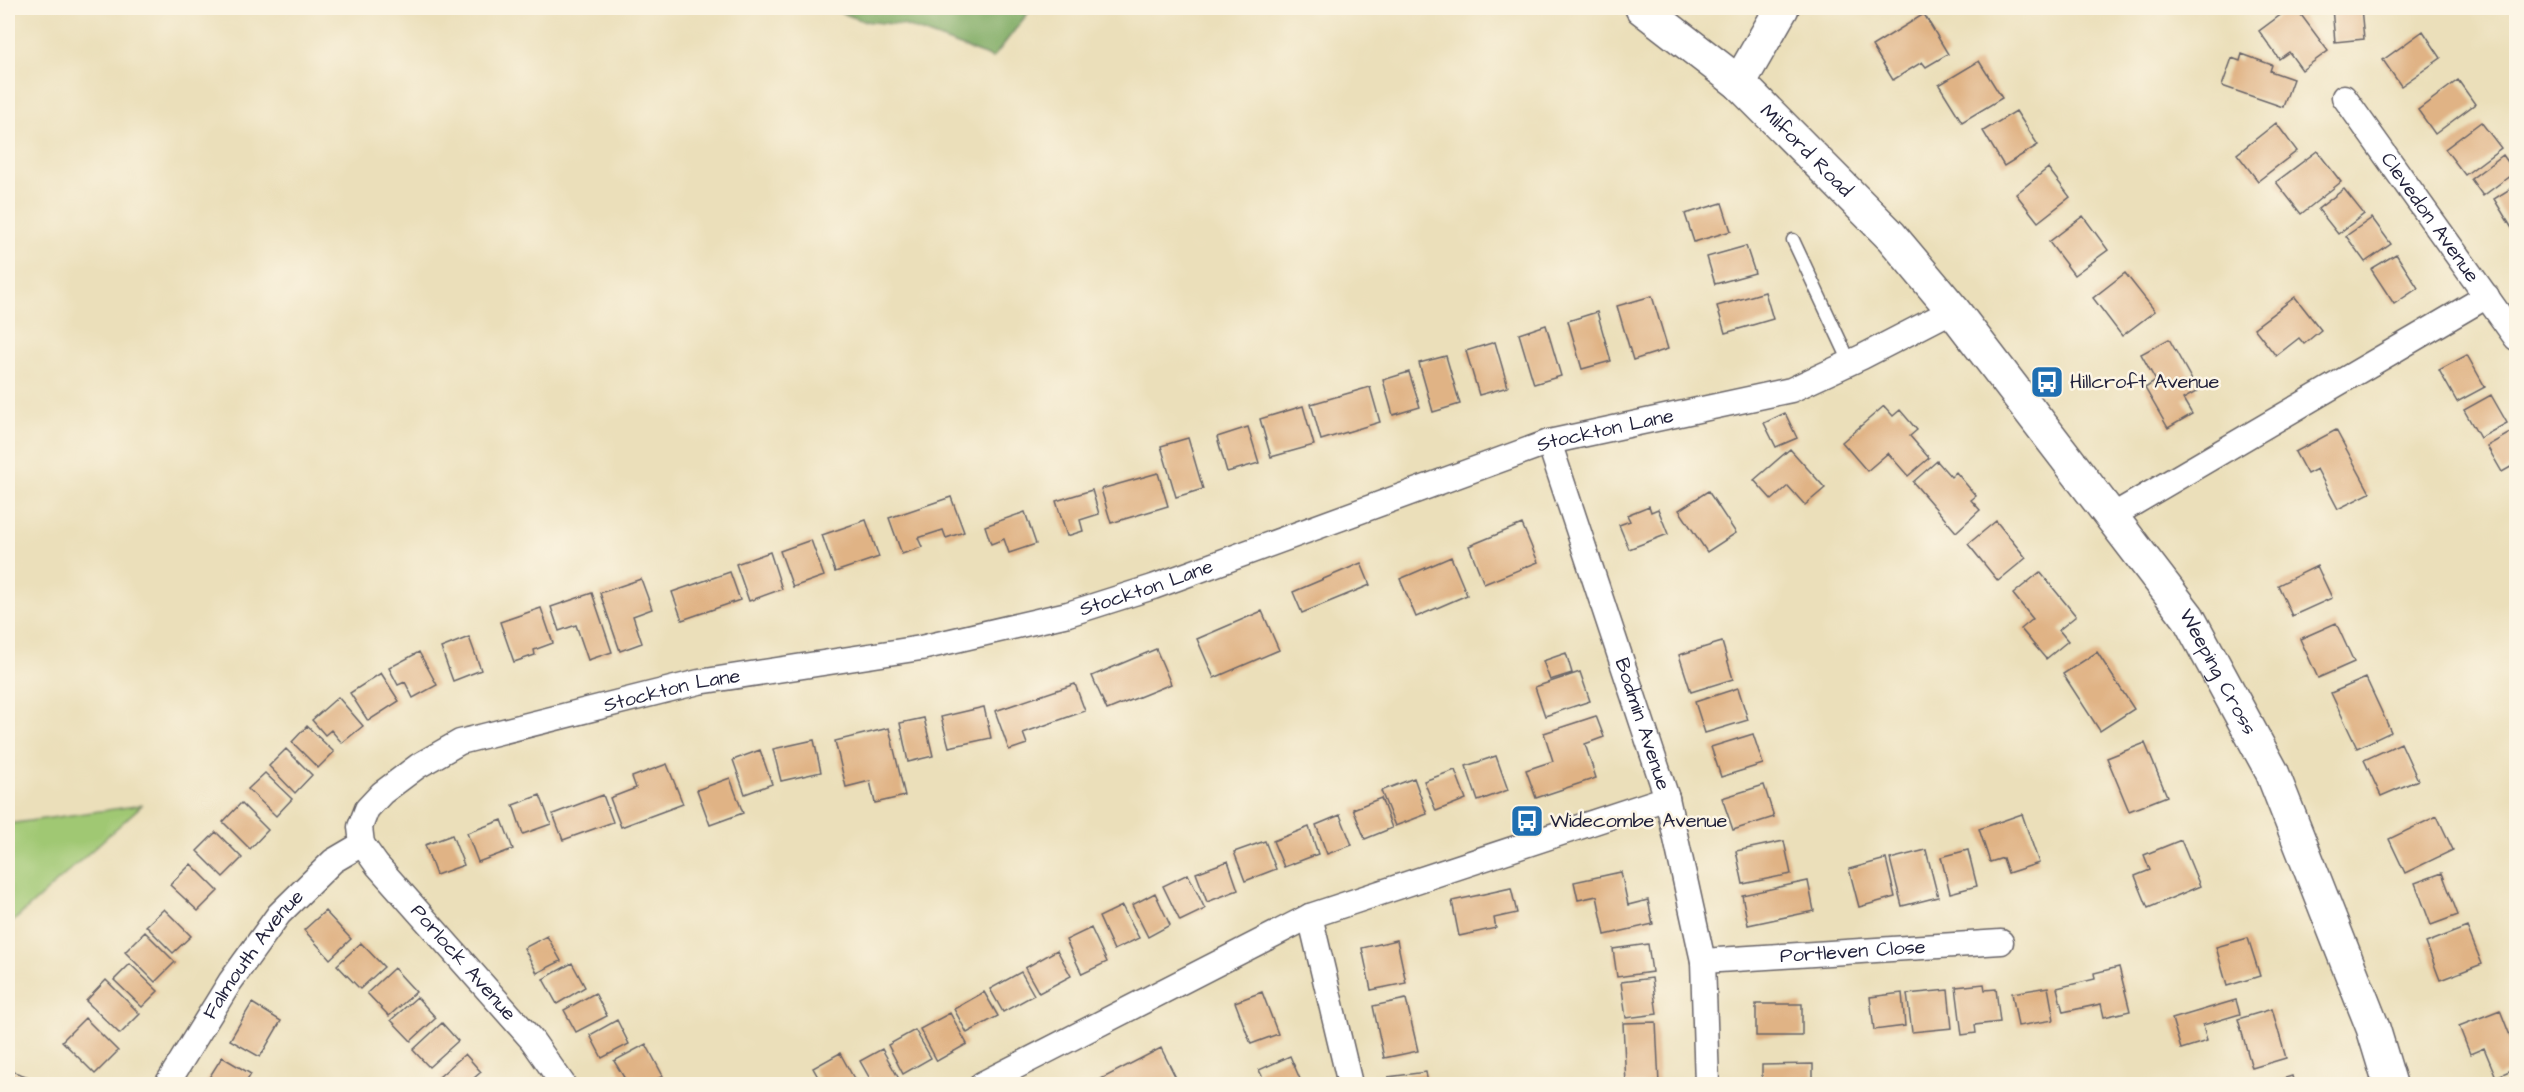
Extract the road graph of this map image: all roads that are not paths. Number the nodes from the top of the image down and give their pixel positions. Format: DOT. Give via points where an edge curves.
graph roads {
  1 [pos="1642,8"];
  2 [pos="1782,8"];
  3 [pos="1739,83"];
  4 [pos="2344,97"];
  5 [pos="1793,240"];
  6 [pos="2487,296"];
  7 [pos="1953,310"];
  8 [pos="2517,338"];
  9 [pos="1850,362"];
  10 [pos="1549,442"];
  11 [pos="2112,516"];
  12 [pos="1667,798"];
  13 [pos="362,844"];
  14 [pos="1310,916"];
  15 [pos="2001,942"];
  16 [pos="1703,961"];
  17 [pos="167,1084"];
  18 [pos="563,1084"];
  19 [pos="982,1084"];
  20 [pos="1350,1084"];
  21 [pos="1707,1084"];
  22 [pos="2390,1084"];
  1 -- 3 [label="main road, Milford Road"];
  2 -- 3 [label="main road"];
  3 -- 7 [label="main road, Milford Road" via="1877,221"];
  4 -- 6 [label="street, Clevedon Avenue"];
  5 -- 9 [label="lane"];
  6 -- 8 [label="street, Clevedon Avenue"];
  6 -- 11 [label="street"];
  7 -- 9 [label="street, Stockton Lane"];
  7 -- 11 [label="main road, Weeping Cross"];
  9 -- 10 [label="street, Stockton Lane" via="1791,390"];
  10 -- 12 [label="street, Bodmin Avenue"];
  10 -- 13 [label="street, Stockton Lane" via="1153,587 1068,614 921,648 699,682 460,742 382,793 367,809 360,827"];
  11 -- 22 [label="main road, Weeping Cross" via="2188,617 2272,772 2373,1028"];
  12 -- 14 [label="street"];
  12 -- 16 [label="street, Bodmin Avenue"];
  13 -- 17 [label="street, Falmouth Avenue" via="333,861 279,914 230,982"];
  13 -- 18 [label="street, Porlock Avenue" via="532,1040"];
  14 -- 19 [label="street"];
  14 -- 20 [label="street"];
  15 -- 16 [label="street, Portleven Close"];
  16 -- 21 [label="street, Bodmin Avenue"];
}
